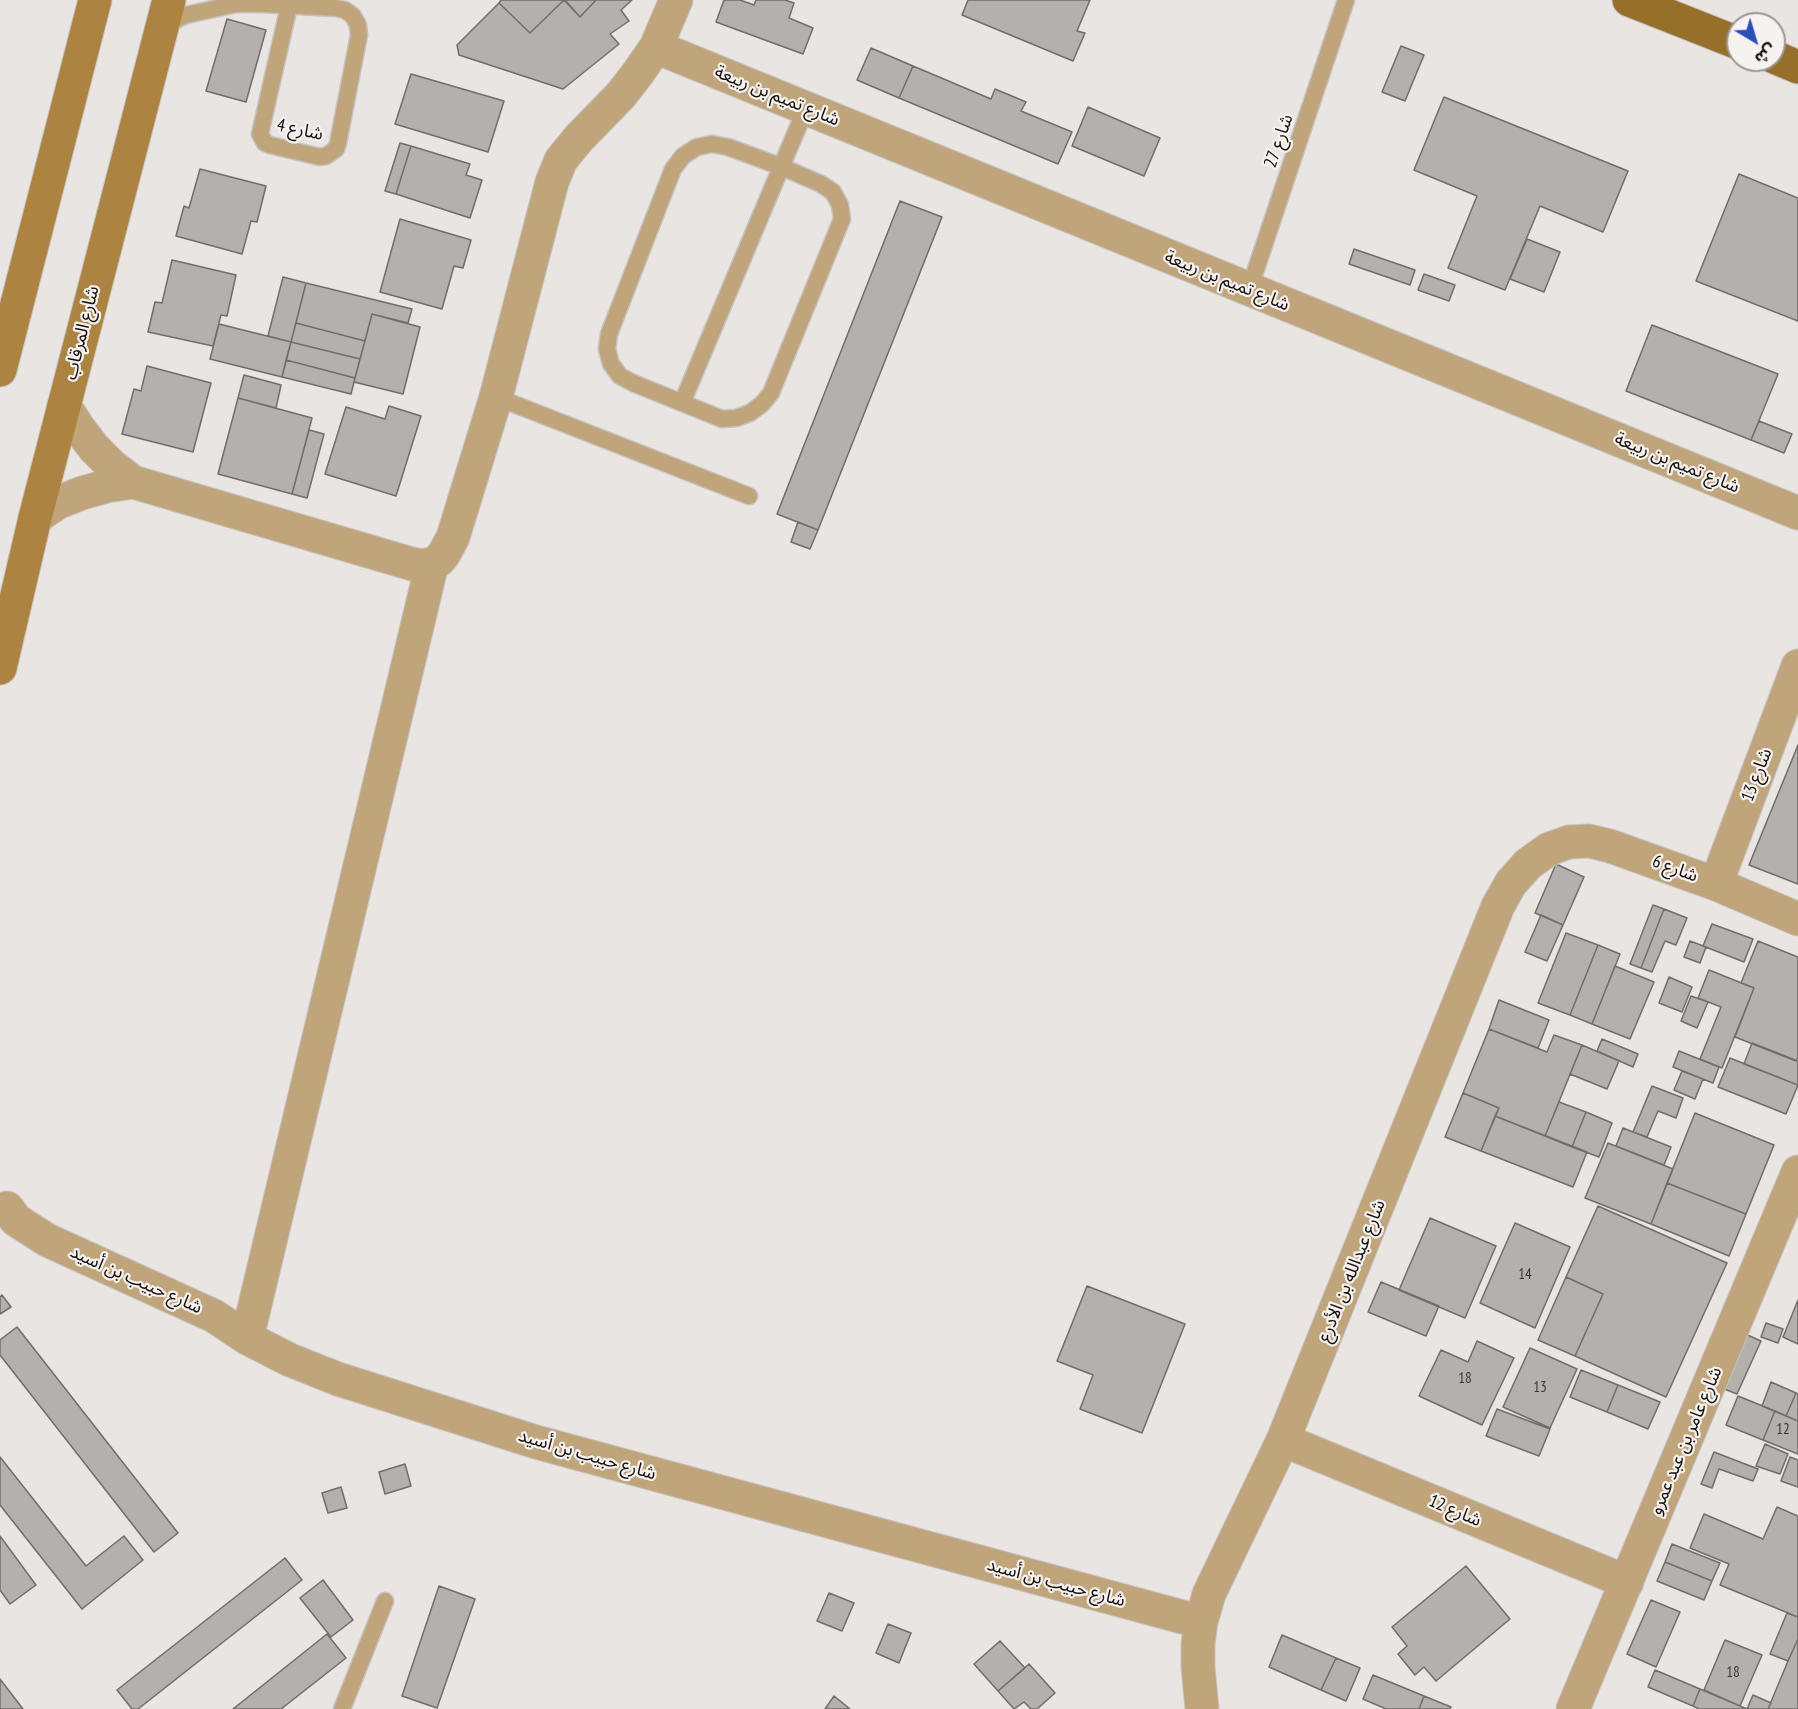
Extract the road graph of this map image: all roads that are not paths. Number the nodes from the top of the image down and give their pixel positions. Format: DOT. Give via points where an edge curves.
graph roads {
  1 [pos="94,0"];
  2 [pos="676,0"];
  3 [pos="1629,0"];
  4 [pos="1347,1"];
  5 [pos="260,2"];
  6 [pos="289,6"];
  7 [pos="166,13"];
  8 [pos="1726,38"];
  9 [pos="656,46"];
  10 [pos="806,108"];
  11 [pos="782,166"];
  12 [pos="1249,290"];
  13 [pos="0,370"];
  14 [pos="496,397"];
  15 [pos="682,403"];
  16 [pos="64,405"];
  17 [pos="133,482"];
  18 [pos="748,496"];
  19 [pos="1798,513"];
  20 [pos="35,518"];
  21 [pos="432,564"];
  22 [pos="1798,666"];
  23 [pos="0,668"];
  24 [pos="1549,849"];
  25 [pos="1716,884"];
  26 [pos="1798,919"];
  27 [pos="1798,1172"];
  28 [pos="7,1208"];
  29 [pos="246,1338"];
  30 [pos="1283,1440"];
  31 [pos="1627,1582"];
  32 [pos="385,1601"];
  33 [pos="1201,1622"];
  34 [pos="342,1709"];
  35 [pos="1202,1709"];
  36 [pos="1573,1709"];
  1 -- 13 [label="main road"];
  2 -- 9 [label="street"];
  3 -- 8 [label="main road"];
  4 -- 12 [label="lane, شارع 27"];
  5 -- 6 [label="lane, شارع 4"];
  5 -- 7 [label="lane, شارع 4" via="186,15"];
  6 -- 6 [label="lane, شارع 4" via="260,134 270,145 320,157 332,153 338,143 358,25 345,10"];
  7 -- 16 [label="main road, شارع المرقاب"];
  9 -- 10 [label="street, شارع تميم بن ربيعة"];
  9 -- 14 [label="street" via="621,95 561,160"];
  10 -- 11 [label="lane"];
  10 -- 12 [label="street, شارع تميم بن ربيعة"];
  11 -- 15 [label="lane"];
  11 -- 15 [label="lane" via="833,192 842,219 780,372 762,404 736,418 722,419"];
  11 -- 15 [label="lane" via="712,144 697,147 673,169 609,334 607,349 620,376"];
  12 -- 19 [label="street, شارع تميم بن ربيعة"];
  14 -- 18 [label="lane"];
  14 -- 21 [label="street" via="453,537 444,554"];
  16 -- 17 [label="street" via="94,448"];
  16 -- 20 [label="main road, شارع المرقاب"];
  17 -- 20 [label="street" via="82,493"];
  17 -- 21 [label="street" via="412,564"];
  20 -- 23 [label="main road, شارع المرقاب"];
  21 -- 29 [label="street"];
  22 -- 25 [label="street, شارع 13"];
  24 -- 25 [label="street, شارع 6" via="1589,841"];
  24 -- 30 [label="street, شارع عبدالله بن الأدرع" via="1528,864 1498,906"];
  25 -- 26 [label="street, شارع 6"];
  27 -- 31 [label="street, شارع عامر بن عبد عمرو"];
  28 -- 29 [label="street, شارع حبيب بن أسيد" via="16,1220 47,1240 214,1316"];
  29 -- 33 [label="street, شارع حبيب بن أسيد" via="338,1379 536,1442"];
  30 -- 31 [label="street, شارع 12"];
  30 -- 33 [label="street, شارع عبدالله بن الأدرع" via="1209,1594"];
  31 -- 36 [label="street, شارع عامر بن عبد عمرو"];
  32 -- 34 [label="lane"];
  33 -- 35 [label="street, شارع عبدالله بن الأدرع" via="1198,1667"];
}
